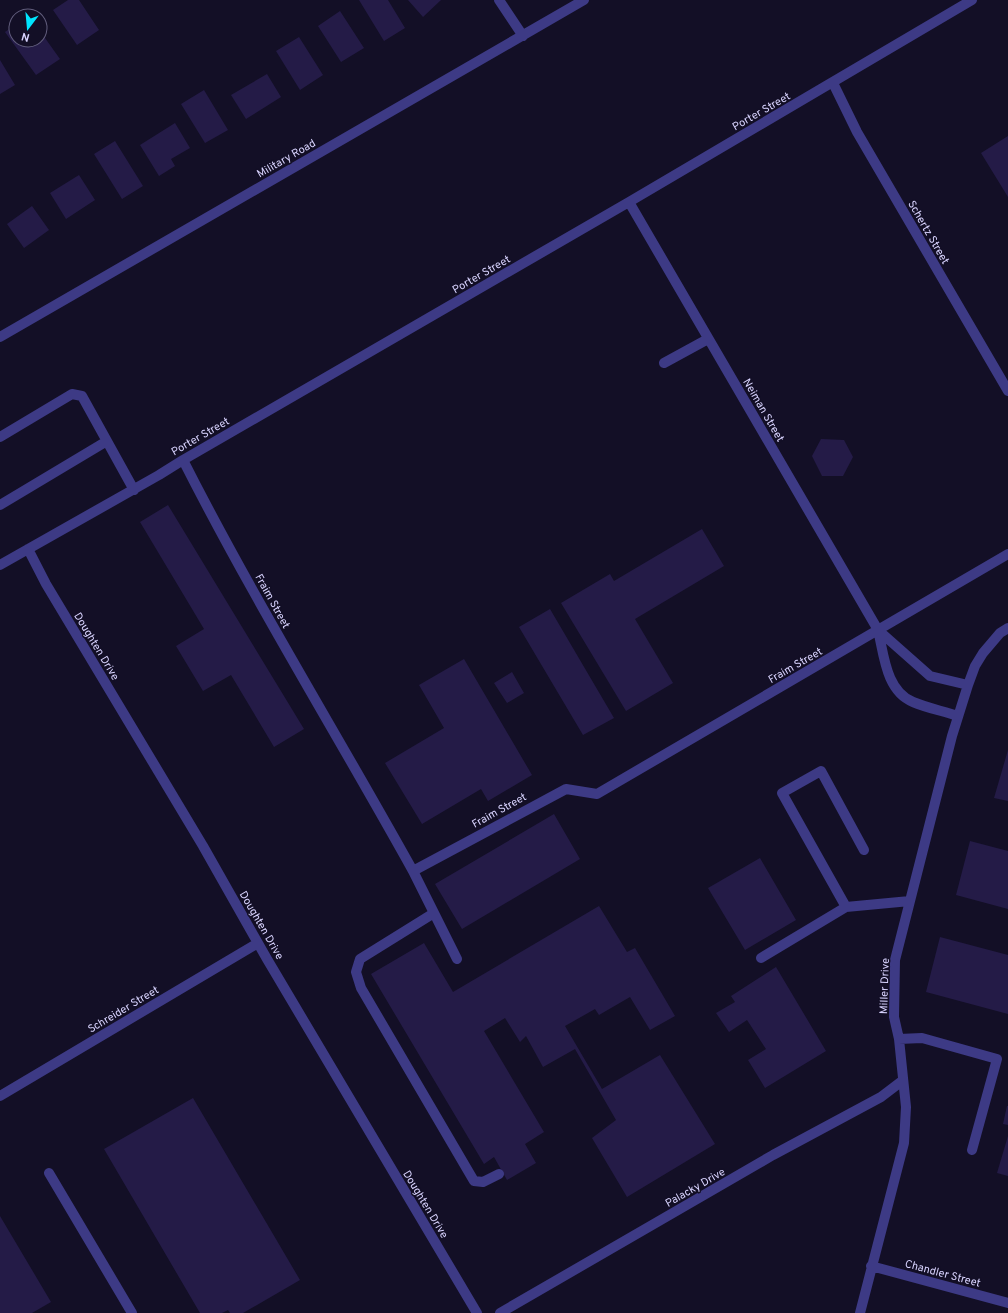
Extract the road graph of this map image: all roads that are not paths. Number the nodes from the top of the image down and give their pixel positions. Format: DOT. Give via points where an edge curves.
graph roads {
  1 [pos="499,0"];
  2 [pos="584,0"];
  3 [pos="972,0"];
  4 [pos="523,36"];
  5 [pos="833,83"];
  6 [pos="629,202"];
  7 [pos="0,337"];
  8 [pos="708,339"];
  9 [pos="664,363"];
  10 [pos="1008,391"];
  11 [pos="0,437"];
  12 [pos="107,441"];
  13 [pos="183,460"];
  14 [pos="134,490"];
  15 [pos="0,506"];
  16 [pos="28,549"];
  17 [pos="1008,554"];
  18 [pos="0,565"];
  19 [pos="1008,628"];
  20 [pos="878,630"];
  21 [pos="968,686"];
  22 [pos="958,716"];
  23 [pos="864,850"];
  24 [pos="413,871"];
  25 [pos="910,901"];
  26 [pos="846,907"];
  27 [pos="434,913"];
  28 [pos="258,943"];
  29 [pos="762,958"];
  30 [pos="457,959"];
  31 [pos="899,1039"];
  32 [pos="902,1081"];
  33 [pos="0,1096"];
  34 [pos="972,1150"];
  35 [pos="49,1173"];
  36 [pos="499,1174"];
  37 [pos="871,1266"];
  38 [pos="1008,1303"];
  39 [pos="132,1313"];
  40 [pos="477,1313"];
  41 [pos="500,1313"];
  42 [pos="860,1313"];
  1 -- 4 [label="street"];
  2 -- 4 [label="street, Military Road"];
  3 -- 5 [label="street, Porter Street"];
  4 -- 7 [label="street, Military Road"];
  5 -- 6 [label="street, Porter Street"];
  5 -- 10 [label="street, Schertz Street" via="857,132"];
  6 -- 8 [label="street, Neiman Street"];
  6 -- 13 [label="street, Porter Street"];
  8 -- 9 [label="street"];
  8 -- 20 [label="street, Neiman Street"];
  11 -- 12 [label="street" via="72,394 82,396"];
  12 -- 14 [label="street"];
  12 -- 15 [label="street"];
  13 -- 14 [label="street, Porter Street"];
  13 -- 24 [label="street, Fraim Street" via="291,658"];
  14 -- 16 [label="street, Porter Street"];
  16 -- 18 [label="street, Porter Street"];
  16 -- 28 [label="street, Doughten Drive" via="46,584"];
  17 -- 20 [label="street, Fraim Street"];
  19 -- 21 [label="street, Miller Drive" via="1000,633 983,653"];
  20 -- 21 [label="street, Neiman Street" via="930,676"];
  20 -- 22 [label="street, Neiman Street" via="889,676 900,694 913,702"];
  20 -- 24 [label="street, Fraim Street" via="597,794 566,788"];
  21 -- 22 [label="street, Miller Drive"];
  22 -- 25 [label="street, Miller Drive"];
  23 -- 26 [label="street" via="821,771 782,793"];
  24 -- 27 [label="street"];
  25 -- 26 [label="street"];
  25 -- 31 [label="street, Miller Drive" via="895,960 894,1017"];
  26 -- 29 [label="street"];
  27 -- 30 [label="street"];
  27 -- 36 [label="street" via="360,959 356,972 361,988 474,1181 483,1182"];
  28 -- 33 [label="street, Schreider Street"];
  28 -- 40 [label="street, Doughten Drive"];
  31 -- 32 [label="street, Miller Drive"];
  31 -- 34 [label="street" via="922,1038 997,1059"];
  32 -- 37 [label="street, Miller Drive" via="906,1107 904,1143"];
  32 -- 41 [label="street, Palacky Drive" via="880,1097 773,1155"];
  35 -- 39 [label="street"];
  37 -- 38 [label="street, Chandler Street"];
  37 -- 42 [label="street, Miller Drive"];
}
